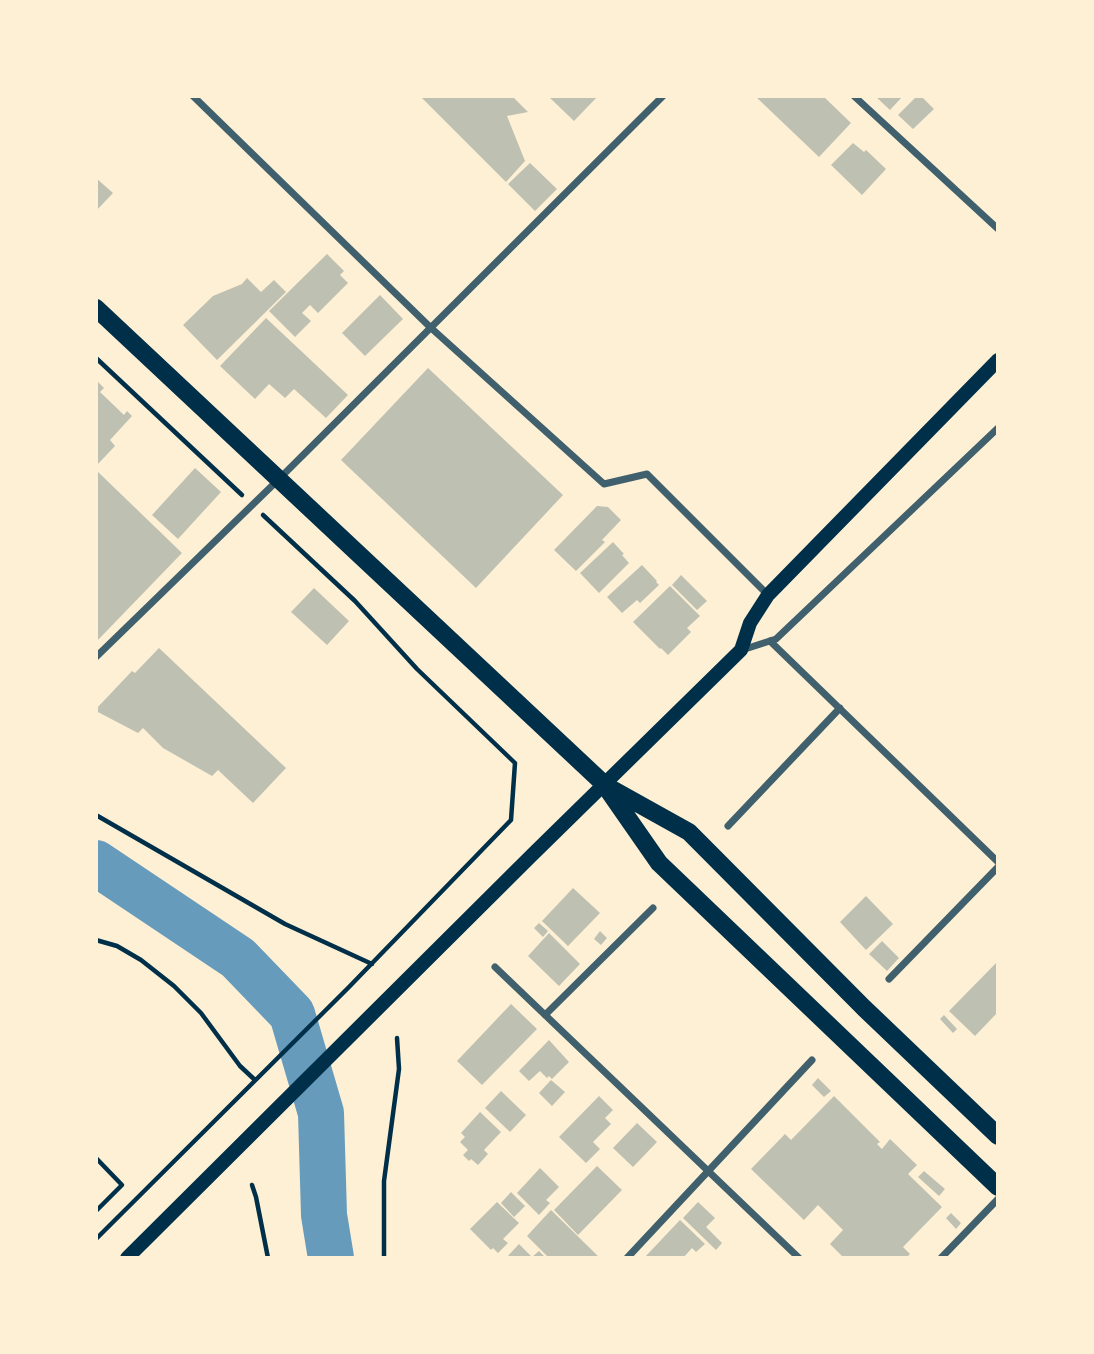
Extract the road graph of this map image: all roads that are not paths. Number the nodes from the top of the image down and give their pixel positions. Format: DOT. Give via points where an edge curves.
graph roads {
  1 [pos="193,96"];
  2 [pos="663,96"];
  3 [pos="854,96"];
  4 [pos="998,229"];
  5 [pos="96,308"];
  6 [pos="430,327"];
  7 [pos="998,360"];
  8 [pos="998,428"];
  9 [pos="279,479"];
  10 [pos="768,595"];
  11 [pos="770,641"];
  12 [pos="741,650"];
  13 [pos="96,657"];
  14 [pos="840,708"];
  15 [pos="604,784"];
  16 [pos="728,826"];
  17 [pos="998,864"];
  18 [pos="653,908"];
  19 [pos="495,967"];
  20 [pos="889,979"];
  21 [pos="545,1015"];
  22 [pos="812,1060"];
  23 [pos="998,1136"];
  24 [pos="708,1171"];
  25 [pos="998,1187"];
  26 [pos="998,1199"];
  27 [pos="127,1258"];
  28 [pos="627,1258"];
  29 [pos="799,1258"];
  30 [pos="941,1258"];
  1 -- 6 [label="street"];
  2 -- 6 [label="street"];
  3 -- 4 [label="street"];
  5 -- 9 [label="main road"];
  6 -- 9 [label="street"];
  6 -- 10 [label="street" via="604,484 647,474"];
  7 -- 10 [label="main road"];
  8 -- 11 [label="street"];
  9 -- 13 [label="street"];
  9 -- 15 [label="main road"];
  10 -- 12 [label="main road" via="750,623"];
  11 -- 12 [label="street"];
  11 -- 14 [label="street"];
  12 -- 15 [label="main road"];
  14 -- 16 [label="street"];
  14 -- 17 [label="street"];
  15 -- 23 [label="main road" via="689,832"];
  15 -- 25 [label="main road" via="660,863"];
  15 -- 27 [label="main road"];
  17 -- 20 [label="street"];
  18 -- 21 [label="street"];
  19 -- 21 [label="street"];
  21 -- 24 [label="street"];
  22 -- 24 [label="street"];
  24 -- 28 [label="street"];
  24 -- 29 [label="street"];
  26 -- 30 [label="street"];
}
